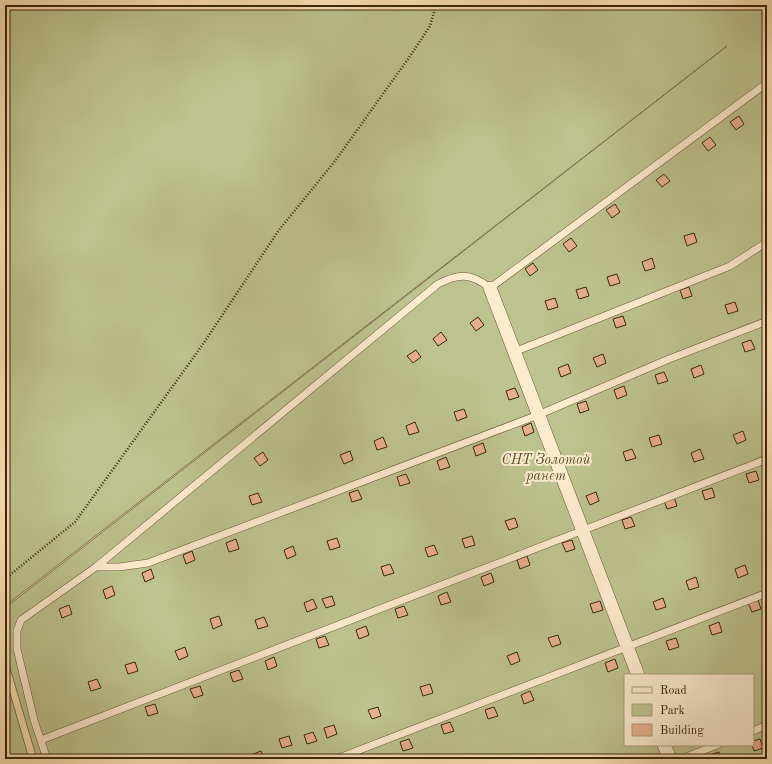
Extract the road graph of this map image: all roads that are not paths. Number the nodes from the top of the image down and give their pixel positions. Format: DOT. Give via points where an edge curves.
graph roads {
  1 [pos="767,83"];
  2 [pos="767,242"];
  3 [pos="490,288"];
  4 [pos="767,321"];
  5 [pos="514,352"];
  6 [pos="538,415"];
  7 [pos="767,459"];
  8 [pos="582,530"];
  9 [pos="96,567"];
  10 [pos="767,593"];
  11 [pos="627,647"];
  12 [pos="638,674"];
  13 [pos="767,725"];
  14 [pos="754,731"];
  15 [pos="42,740"];
  16 [pos="664,746"];
  17 [pos="714,746"];
  18 [pos="47,759"];
  19 [pos="336,759"];
  20 [pos="670,759"];
  21 [pos="681,759"];
  1 -- 3 [label="lane"];
  2 -- 5 [label="lane" via="730,266"];
  3 -- 5 [label="street"];
  3 -- 9 [label="lane" via="479,280 465,276 452,276 438,284"];
  4 -- 6 [label="lane" via="669,359"];
  5 -- 6 [label="street"];
  6 -- 8 [label="street"];
  6 -- 9 [label="lane" via="148,563 119,568"];
  7 -- 8 [label="lane"];
  8 -- 11 [label="street"];
  8 -- 15 [label="lane"];
  9 -- 15 [label="lane" via="21,620 16,631 19,656 34,720"];
  10 -- 11 [label="lane"];
  11 -- 12 [label="street"];
  11 -- 19 [label="lane"];
  13 -- 14 [label="lane"];
  15 -- 18 [label="lane"];
  16 -- 20 [label="street"];
  17 -- 21 [label="lane"];
}
